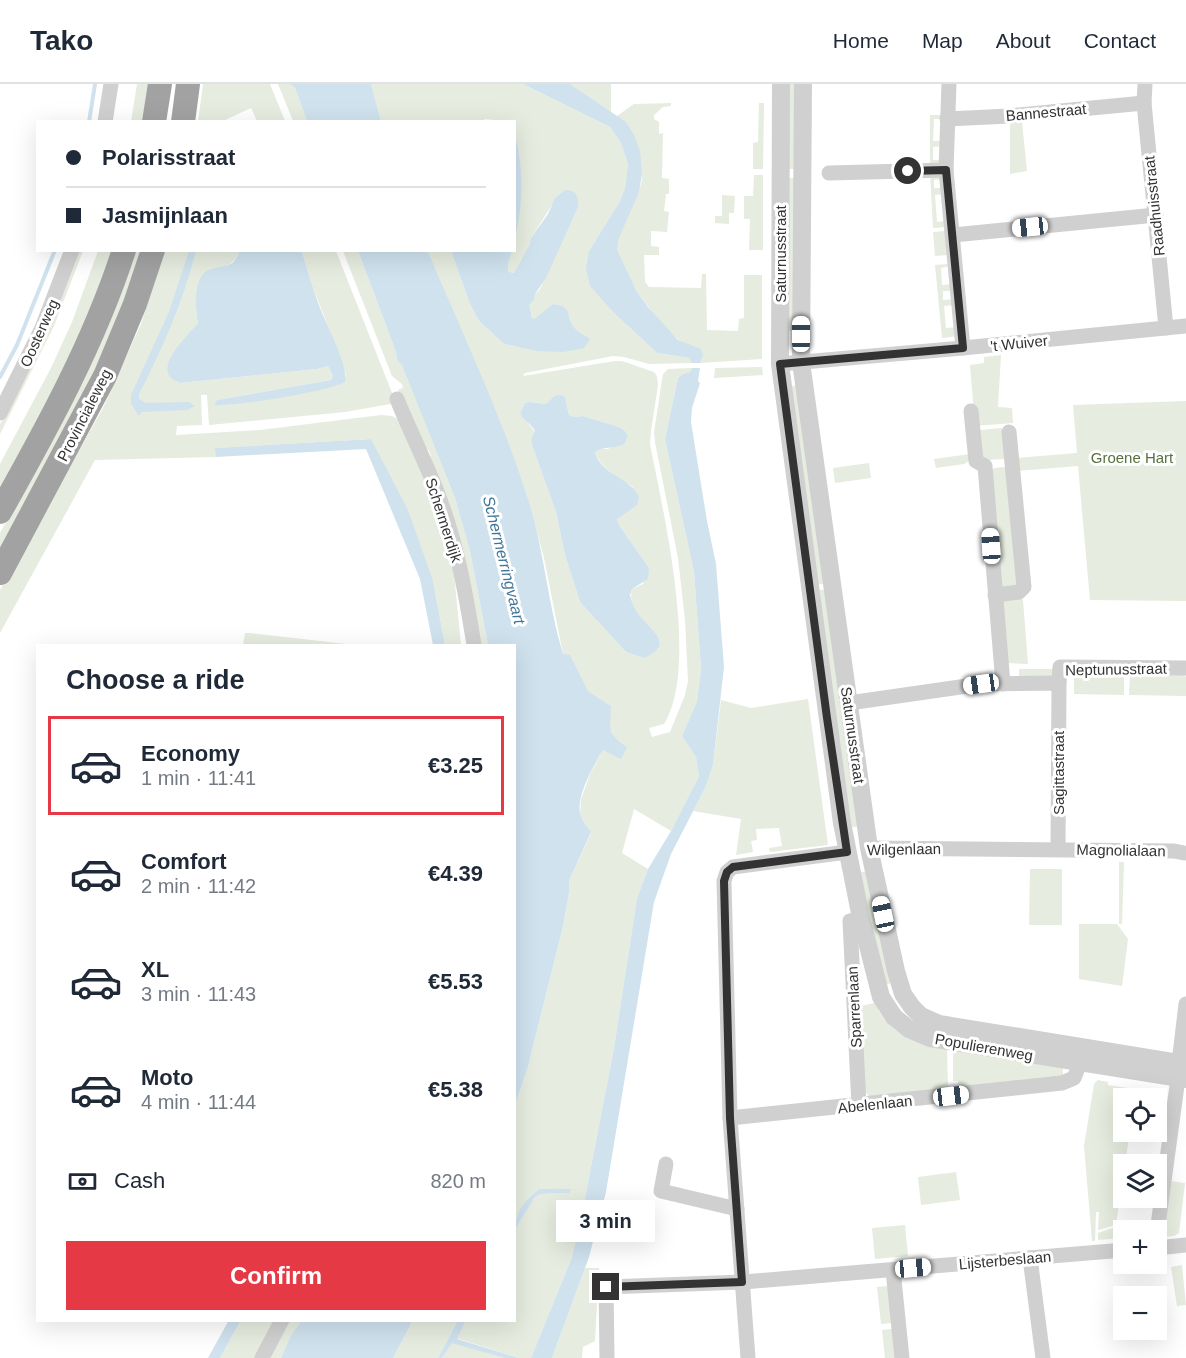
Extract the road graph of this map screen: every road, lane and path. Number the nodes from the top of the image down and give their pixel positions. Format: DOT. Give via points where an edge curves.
graph roads {
  1 [pos="111,84"];
  2 [pos="160,84"];
  3 [pos="188,84"];
  4 [pos="781,84"];
  5 [pos="803,84"];
  6 [pos="949,84"];
  7 [pos="1145,84"];
  8 [pos="1144,103"];
  9 [pos="947,119"];
  10 [pos="105,120"];
  11 [pos="154,120"];
  12 [pos="183,120"];
  13 [pos="946,170"];
  14 [pos="829,173"];
  15 [pos="1156,215"];
  16 [pos="953,235"];
  17 [pos="71,252"];
  18 [pos="123,252"];
  19 [pos="152,252"];
  20 [pos="1186,326"];
  21 [pos="1166,328"];
  22 [pos="963,348"];
  23 [pos="801,362"];
  24 [pos="780,364"];
  25 [pos="397,399"];
  26 [pos="971,411"];
  27 [pos="0,413"];
  28 [pos="1009,432"];
  29 [pos="0,512"];
  30 [pos="0,573"];
  31 [pos="995,595"];
  32 [pos="474,644"];
  33 [pos="1186,668"];
  34 [pos="1004,684"];
  35 [pos="1059,690"];
  36 [pos="849,703"];
  37 [pos="868,848"];
  38 [pos="1058,849"];
  39 [pos="847,852"];
  40 [pos="1185,854"];
  41 [pos="861,918"];
  42 [pos="1186,1004"];
  43 [pos="1080,1063"];
  44 [pos="1182,1071"];
  45 [pos="859,1106"];
  46 [pos="730,1118"];
  47 [pos="666,1164"];
  48 [pos="737,1209"];
  49 [pos="1159,1220"];
  50 [pos="1186,1245"];
  51 [pos="1167,1247"];
  52 [pos="1113,1251"];
  53 [pos="1030,1258"];
  54 [pos="893,1270"];
  55 [pos="742,1282"];
  56 [pos="281,1322"];
  57 [pos="262,1358"];
  58 [pos="607,1358"];
  59 [pos="748,1358"];
  60 [pos="902,1358"];
  61 [pos="1043,1358"];
  1 -- 10 [label="street"];
  2 -- 11 [label="highway"];
  3 -- 12 [label="highway"];
  4 -- 24 [label="street, Saturnusstraat"];
  5 -- 23 [label="street, Saturnusstraat"];
  6 -- 9 [label="street"];
  7 -- 8 [label="street, Raadhuisstraat"];
  8 -- 9 [label="street, Bannestraat"];
  8 -- 15 [label="street, Raadhuisstraat"];
  9 -- 13 [label="street"];
  13 -- 14 [label="street"];
  13 -- 16 [label="street"];
  15 -- 16 [label="street"];
  15 -- 21 [label="street, Raadhuisstraat"];
  16 -- 22 [label="street"];
  17 -- 27 [label="street, Oosterweg" via="42,328"];
  18 -- 29 [label="highway, Provincialeweg" via="86,348"];
  19 -- 30 [label="highway, Provincialeweg" via="105,376"];
  20 -- 21 [label="street, 't Wuiver"];
  21 -- 22 [label="street, 't Wuiver"];
  22 -- 23 [label="street, 't Wuiver"];
  23 -- 24 [label="street, 't Wuiver"];
  23 -- 36 [label="street, Saturnusstraat"];
  24 -- 39 [label="street, Saturnusstraat"];
  25 -- 32 [label="street, Schermerdijk" via="445,515"];
  26 -- 31 [label="street" via="976,461 985,466"];
  28 -- 31 [label="street" via="1024,587 1019,592"];
  31 -- 34 [label="street"];
  33 -- 35 [label="street, Neptunusstraat" via="1060,667"];
  34 -- 35 [label="street, Neptunusstraat"];
  34 -- 36 [label="street, Neptunusstraat"];
  35 -- 38 [label="street, Sagittastraat"];
  36 -- 37 [label="street, Saturnusstraat"];
  37 -- 38 [label="street, Wilgenlaan"];
  37 -- 39 [label="street, Wilgenlaan"];
  37 -- 44 [label="street, Populierenweg" via="899,984 907,1001 921,1016 952,1027"];
  38 -- 40 [label="street, Magnolialaan"];
  39 -- 41 [label="street, Populierenweg"];
  39 -- 46 [label="street, Wilgenlaan" via="733,867 727,872 724,881"];
  41 -- 43 [label="street, Populierenweg" via="881,997 902,1025 930,1038"];
  41 -- 45 [label="street, Sparrenlaan" via="850,921"];
  42 -- 44 [label="street"];
  43 -- 44 [label="street, Populierenweg"];
  43 -- 45 [label="street, Abelenlaan" via="1074,1078 1062,1083"];
  44 -- 49 [label="street"];
  45 -- 46 [label="street, Abelenlaan"];
  46 -- 48 [label="street"];
  47 -- 48 [label="street" via="661,1191"];
  48 -- 55 [label="street"];
  50 -- 51 [label="street"];
  52 -- 53 [label="street, Lijsterbeslaan"];
  53 -- 54 [label="street, Lijsterbeslaan"];
  53 -- 61 [label="street"];
  54 -- 55 [label="street, Lijsterbeslaan"];
  54 -- 60 [label="street"];
  55 -- 58 [label="street, Lijsterbeslaan" via="606,1287"];
  55 -- 59 [label="street"];
  56 -- 57 [label="street"];
}
